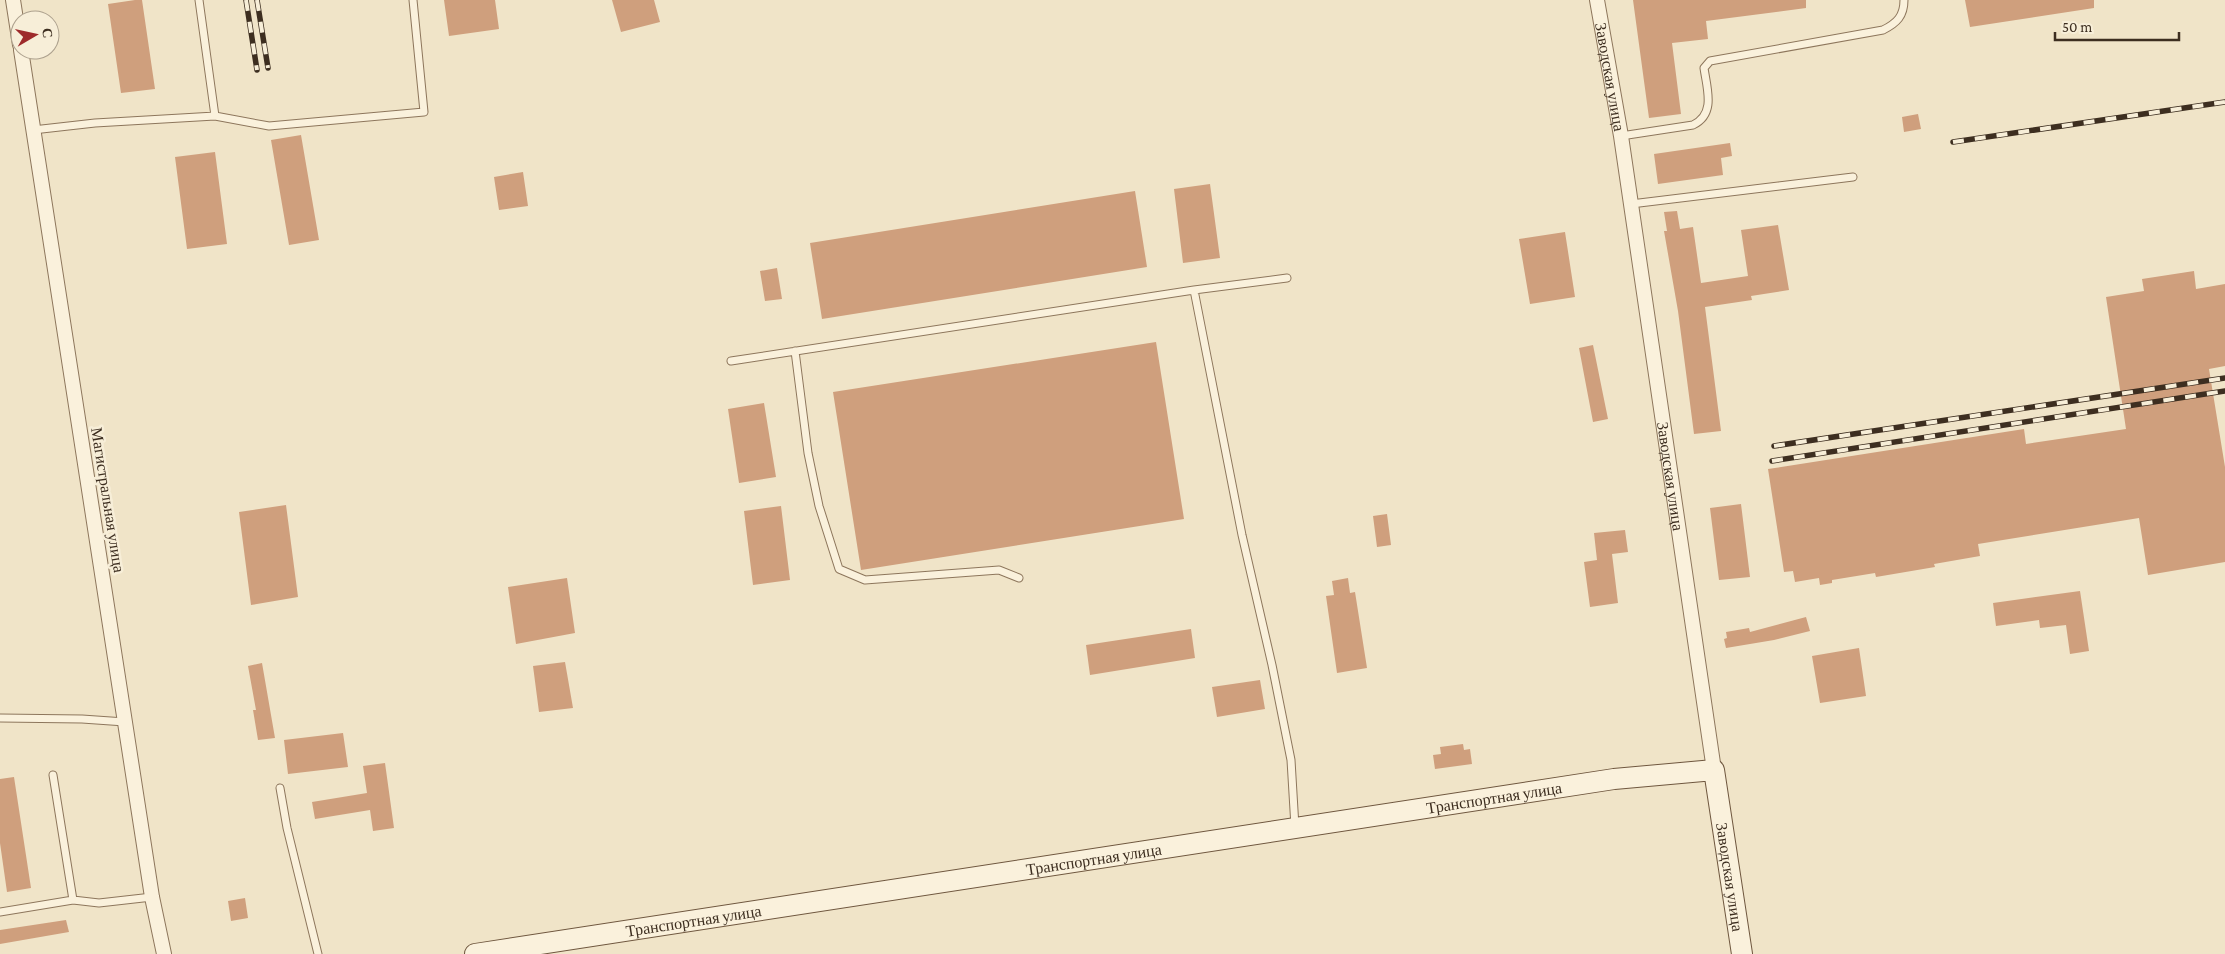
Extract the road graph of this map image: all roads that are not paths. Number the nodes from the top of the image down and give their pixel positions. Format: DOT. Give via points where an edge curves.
graph roads {
  1 [pos="199,0"];
  2 [pos="413,0"];
  3 [pos="1597,0"];
  4 [pos="1904,0"];
  5 [pos="22,60"];
  6 [pos="215,116"];
  7 [pos="33,130"];
  8 [pos="1621,136"];
  9 [pos="1853,177"];
  10 [pos="1630,204"];
  11 [pos="1287,278"];
  12 [pos="1194,290"];
  13 [pos="795,351"];
  14 [pos="731,361"];
  15 [pos="1019,578"];
  16 [pos="0,718"];
  17 [pos="125,722"];
  18 [pos="1714,770"];
  19 [pos="52,775"];
  20 [pos="280,788"];
  21 [pos="1295,828"];
  22 [pos="152,897"];
  23 [pos="73,900"];
  24 [pos="0,912"];
  25 [pos="164,954"];
  26 [pos="318,954"];
  27 [pos="475,954"];
  28 [pos="1742,954"];
  1 -- 6 [label="lane"];
  2 -- 6 [label="lane" via="424,112 269,126"];
  3 -- 8 [label="street, Заводская улица"];
  4 -- 8 [label="lane" via="1904,12 1899,20 1883,30 1710,61 1704,68 1709,109 1699,122"];
  5 -- 7 [label="street, Магистральная улица"];
  6 -- 7 [label="lane"];
  7 -- 17 [label="street, Магистральная улица"];
  8 -- 10 [label="street, Заводская улица"];
  9 -- 10 [label="lane"];
  10 -- 18 [label="street, Заводская улица"];
  11 -- 12 [label="lane"];
  12 -- 13 [label="lane"];
  12 -- 21 [label="lane" via="1290,760"];
  13 -- 14 [label="lane"];
  13 -- 15 [label="lane" via="808,453 839,569 864,580 999,570"];
  16 -- 17 [label="lane" via="82,718"];
  17 -- 22 [label="street, Магистральная улица"];
  18 -- 21 [label="street, Транспортная улица" via="1614,779"];
  18 -- 28 [label="street, Заводская улица"];
  19 -- 23 [label="lane"];
  20 -- 26 [label="lane"];
  21 -- 27 [label="street, Транспортная улица"];
  22 -- 23 [label="lane" via="99,903"];
  22 -- 25 [label="street, Магистральная улица"];
  23 -- 24 [label="lane"];
}
